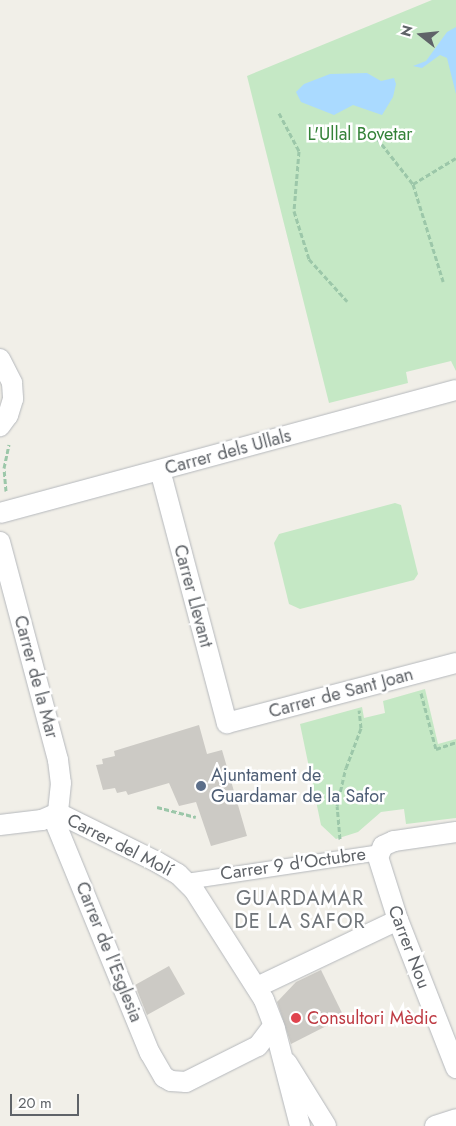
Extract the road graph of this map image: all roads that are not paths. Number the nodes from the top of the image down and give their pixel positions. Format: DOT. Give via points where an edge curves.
graph roads {
  1 [pos="0,359"];
  2 [pos="456,390"];
  3 [pos="0,426"];
  4 [pos="160,470"];
  5 [pos="0,513"];
  6 [pos="0,542"];
  7 [pos="456,663"];
  8 [pos="227,722"];
  9 [pos="56,815"];
  10 [pos="0,825"];
  11 [pos="456,832"];
  12 [pos="379,852"];
  13 [pos="186,881"];
  14 [pos="398,920"];
  15 [pos="257,987"];
  16 [pos="274,1025"];
  17 [pos="258,1046"];
  18 [pos="282,1058"];
  19 [pos="456,1068"];
  20 [pos="456,1119"];
  21 [pos="300,1126"];
  22 [pos="326,1126"];
  23 [pos="435,1126"];
  1 -- 3 [label="street" via="12,382 12,399 8,415"];
  2 -- 4 [label="street, Carrer dels Ullals"];
  4 -- 5 [label="street, Carrer dels Ullals"];
  4 -- 8 [label="street, Carrer Llevant"];
  6 -- 9 [label="street, Carrer de la Mar" via="58,760 61,783"];
  7 -- 8 [label="street, Carrer de Sant Joan"];
  9 -- 10 [label="street"];
  9 -- 13 [label="street, Carrer del Molí" via="122,842"];
  9 -- 17 [label="street, Carrer de l'Esglesia" via="155,1064 171,1081 186,1082"];
  11 -- 12 [label="street, Carrer 9 d'Octubre" via="394,841"];
  12 -- 13 [label="street, Carrer 9 d'Octubre"];
  12 -- 14 [label="street, Carrer Nou" via="380,868"];
  13 -- 15 [label="street, Carrer del Molí"];
  14 -- 15 [label="street"];
  14 -- 19 [label="street, Carrer Nou"];
  15 -- 16 [label="street, Carrer del Molí"];
  16 -- 17 [label="street"];
  16 -- 18 [label="street, Carrer del Molí"];
  17 -- 18 [label="street"];
  18 -- 21 [label="street, Carrer del Molí"];
  18 -- 22 [label="street" via="308,1093"];
  20 -- 23 [label="street"];
}
